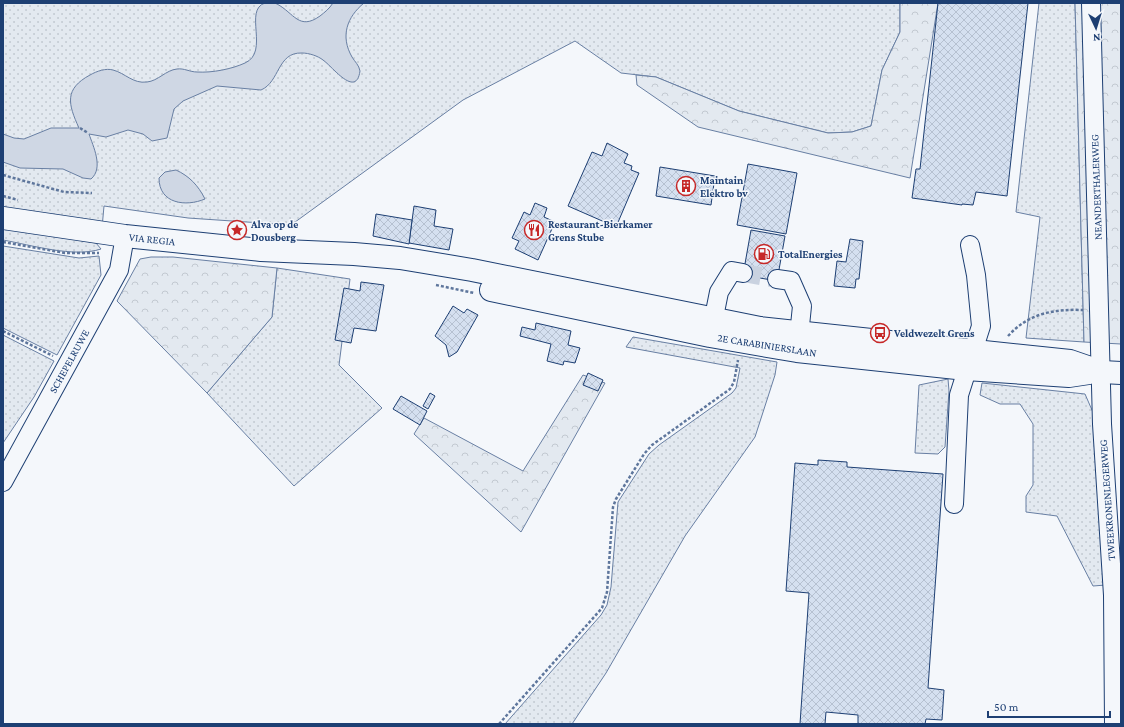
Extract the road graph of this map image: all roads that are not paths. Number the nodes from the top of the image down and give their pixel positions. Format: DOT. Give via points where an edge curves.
graph roads {
  1 [pos="1090,3"];
  2 [pos="3,218"];
  3 [pos="124,244"];
  4 [pos="970,245"];
  5 [pos="743,273"];
  6 [pos="440,276"];
  7 [pos="777,279"];
  8 [pos="712,328"];
  9 [pos="798,342"];
  10 [pos="970,360"];
  11 [pos="1111,372"];
  12 [pos="3,482"];
  13 [pos="954,504"];
  14 [pos="1114,724"];
  1 -- 11 [label="street, NEANDERTHALERWEG" via="1100,312"];
  2 -- 3 [label="main road, VIA REGIA"];
  3 -- 6 [label="main road, VIA REGIA" via="302,253"];
  3 -- 12 [label="street, SCHEPELRUWE" via="115,276"];
  4 -- 10 [label="street" via="981,326"];
  5 -- 8 [label="street" via="732,271 719,292"];
  6 -- 8 [label="main road, 2E CARABINIERSLAAN"];
  7 -- 9 [label="street" via="791,282 802,306"];
  8 -- 9 [label="main road, 2E CARABINIERSLAAN"];
  9 -- 10 [label="main road, 2E CARABINIERSLAAN"];
  10 -- 11 [label="main road, 2E CARABINIERSLAAN" via="1069,376"];
  10 -- 13 [label="street" via="959,395"];
  11 -- 14 [label="street, TWEEKRONENLEGERWEG" via="1102,424 1113,595"];
}
